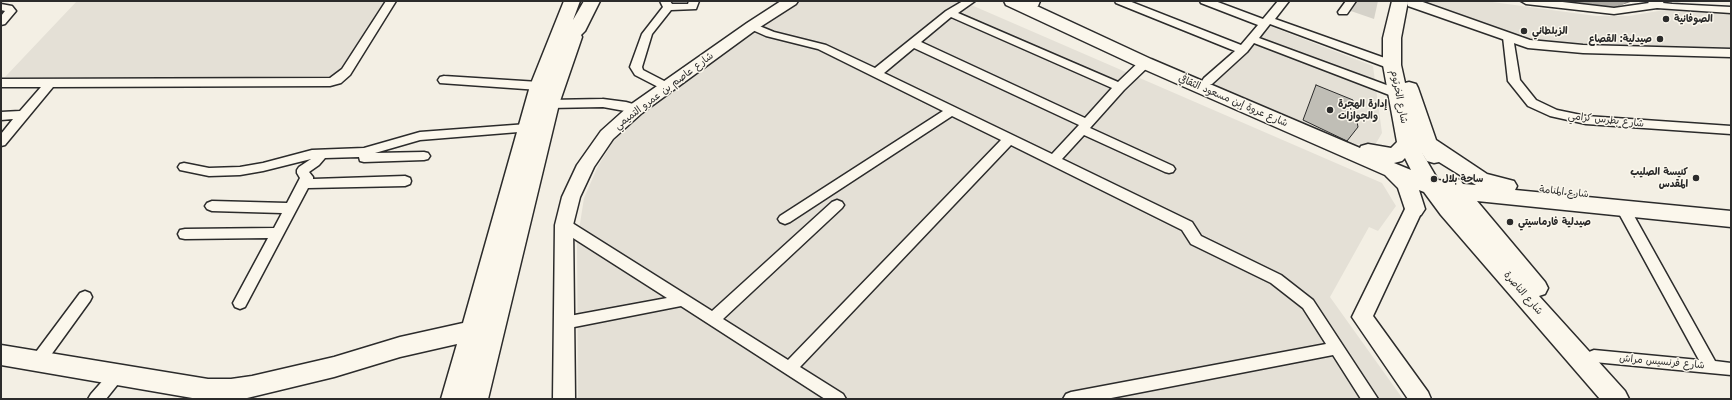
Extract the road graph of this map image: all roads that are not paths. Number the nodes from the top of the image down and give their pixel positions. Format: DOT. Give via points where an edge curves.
graph roads {
  1 [pos="391,1"];
  2 [pos="563,1"];
  3 [pos="572,1"];
  4 [pos="585,1"];
  5 [pos="592,1"];
  6 [pos="694,1"];
  7 [pos="791,1"];
  8 [pos="970,1"];
  9 [pos="1012,1"];
  10 [pos="1120,1"];
  11 [pos="1205,1"];
  12 [pos="1284,1"];
  13 [pos="1351,1"];
  14 [pos="1526,1"];
  15 [pos="1032,2"];
  16 [pos="1409,2"];
  17 [pos="1656,2"];
  18 [pos="666,4"];
  19 [pos="1,7"];
  20 [pos="1731,10"];
  21 [pos="1343,12"];
  22 [pos="950,13"];
  23 [pos="1,22"];
  24 [pos="1266,22"];
  25 [pos="752,26"];
  26 [pos="576,30"];
  27 [pos="1508,37"];
  28 [pos="1253,39"];
  29 [pos="913,43"];
  30 [pos="554,48"];
  31 [pos="1244,50"];
  32 [pos="1731,53"];
  33 [pos="1146,63"];
  34 [pos="1392,65"];
  35 [pos="875,74"];
  36 [pos="444,80"];
  37 [pos="1208,81"];
  38 [pos="1,83"];
  39 [pos="50,83"];
  40 [pos="539,86"];
  41 [pos="666,87"];
  42 [pos="1120,87"];
  43 [pos="1396,93"];
  44 [pos="549,104"];
  45 [pos="636,109"];
  46 [pos="951,111"];
  47 [pos="22,115"];
  48 [pos="1,116"];
  49 [pos="1084,126"];
  50 [pos="527,128"];
  51 [pos="1731,130"];
  52 [pos="2,139"];
  53 [pos="1010,139"];
  54 [pos="1407,144"];
  55 [pos="1427,144"];
  56 [pos="424,156"];
  57 [pos="319,157"];
  58 [pos="1053,161"];
  59 [pos="184,167"];
  60 [pos="1389,167"];
  61 [pos="1168,169"];
  62 [pos="405,181"];
  63 [pos="304,184"];
  64 [pos="1431,187"];
  65 [pos="1458,191"];
  66 [pos="1499,192"];
  67 [pos="837,205"];
  68 [pos="212,206"];
  69 [pos="292,208"];
  70 [pos="1623,208"];
  71 [pos="1414,209"];
  72 [pos="1731,210"];
  73 [pos="785,219"];
  74 [pos="1731,220"];
  75 [pos="564,225"];
  76 [pos="1485,226"];
  77 [pos="278,233"];
  78 [pos="185,234"];
  79 [pos="85,297"];
  80 [pos="684,300"];
  81 [pos="240,303"];
  82 [pos="713,319"];
  83 [pos="564,323"];
  84 [pos="473,331"];
  85 [pos="1337,348"];
  86 [pos="1594,356"];
  87 [pos="3,357"];
  88 [pos="38,361"];
  89 [pos="1710,366"];
  90 [pos="790,368"];
  91 [pos="1731,368"];
  92 [pos="118,374"];
  93 [pos="96,399"];
  94 [pos="454,399"];
  95 [pos="475,399"];
  96 [pos="564,399"];
  97 [pos="838,399"];
  98 [pos="1071,399"];
  99 [pos="1370,399"];
  100 [pos="1420,399"];
  101 [pos="1616,399"];
  102 [pos="1632,399"];
  1 -- 39 [label="street" via="346,72 337,80 330,82"];
  2 -- 30 [label="main road"];
  3 -- 30 [label="main road"];
  4 -- 26 [label="main road"];
  5 -- 26 [label="main road"];
  6 -- 18 [label="street" via="692,7"];
  7 -- 25 [label="main road, شارع عاصم بن عمرو التميمي"];
  8 -- 22 [label="street"];
  9 -- 33 [label="main road, شارع عروة إبن مسعود الثقافي"];
  10 -- 31 [label="street"];
  11 -- 24 [label="street"];
  12 -- 24 [label="street"];
  13 -- 21 [label="street"];
  14 -- 17 [label="street" via="1614,11 1636,9"];
  15 -- 37 [label="main road, شارع عروة إبن مسعود الثقافي"];
  16 -- 27 [label="street"];
  16 -- 34 [label="main road, شارع الخرتوم" via="1392,38"];
  16 -- 55 [label="main road, شارع الناصرة" via="1405,68 1410,96"];
  17 -- 20 [label="street" via="1672,7"];
  18 -- 41 [label="street" via="647,34 636,67 639,72"];
  19 -- 23 [label="street" via="11,11"];
  22 -- 29 [label="street"];
  22 -- 42 [label="street"];
  24 -- 28 [label="street"];
  24 -- 34 [label="street"];
  25 -- 35 [label="street" via="770,34 822,47"];
  25 -- 41 [label="main road, شارع عاصم بن عمرو التميمي"];
  26 -- 44 [label="main road"];
  27 -- 32 [label="street" via="1528,44 1583,49"];
  27 -- 51 [label="street, شارع بطرس كرامي" via="1514,81 1532,103 1554,114 1586,120"];
  28 -- 31 [label="street"];
  28 -- 43 [label="street"];
  29 -- 35 [label="street"];
  29 -- 49 [label="street"];
  30 -- 40 [label="main road"];
  31 -- 37 [label="street"];
  33 -- 42 [label="street"];
  33 -- 60 [label="main road, شارع عروة إبن مسعود الثقافي"];
  34 -- 43 [label="main road, شارع الخرتوم"];
  35 -- 46 [label="street"];
  36 -- 40 [label="street"];
  37 -- 54 [label="main road, شارع عروة إبن مسعود الثقافي" via="1354,147 1395,156"];
  38 -- 39 [label="street"];
  39 -- 47 [label="street"];
  40 -- 50 [label="main road"];
  41 -- 45 [label="main road, شارع عاصم بن عمرو التميمي"];
  42 -- 49 [label="street"];
  43 -- 54 [label="main road, شارع الخرتوم"];
  44 -- 45 [label="street" via="603,103"];
  44 -- 95 [label="main road"];
  45 -- 75 [label="main road, شارع عاصم بن عمرو التميمي" via="607,135 586,165 571,197"];
  46 -- 53 [label="street"];
  46 -- 73 [label="street"];
  47 -- 48 [label="street"];
  47 -- 52 [label="street"];
  49 -- 58 [label="street"];
  49 -- 61 [label="street"];
  50 -- 57 [label="street" via="420,136 364,152"];
  50 -- 84 [label="main road"];
  53 -- 58 [label="street"];
  53 -- 90 [label="street"];
  54 -- 55 [label="main road"];
  54 -- 64 [label="main road, شارع الخرتوم"];
  55 -- 65 [label="main road, شارع الناصرة"];
  55 -- 66 [label="main road, شارع المنامة"];
  56 -- 57 [label="street"];
  57 -- 59 [label="street" via="305,155 263,168 240,171 209,172"];
  57 -- 63 [label="street" via="303,170 307,177"];
  58 -- 85 [label="street" via="1187,226 1196,240 1276,279 1308,304"];
  60 -- 64 [label="main road, شارع عروة إبن مسعود الثقافي"];
  60 -- 71 [label="main road" via="1407,185"];
  62 -- 63 [label="street"];
  63 -- 69 [label="street"];
  64 -- 65 [label="main road, شارع عروة إبن مسعود الثقافي"];
  64 -- 71 [label="main road"];
  64 -- 101 [label="main road, شارع الناصرة"];
  65 -- 66 [label="main road, شارع المنامة"];
  65 -- 76 [label="main road, شارع الناصرة"];
  66 -- 70 [label="main road, شارع المنامة"];
  66 -- 72 [label="main road, شارع المنامة"];
  66 -- 76 [label="main road" via="1486,212"];
  67 -- 82 [label="street"];
  68 -- 69 [label="street"];
  69 -- 77 [label="street"];
  70 -- 74 [label="main road, شارع المنامة"];
  70 -- 89 [label="street"];
  71 -- 100 [label="main road" via="1362,317"];
  75 -- 80 [label="street"];
  75 -- 83 [label="main road, شارع عاصم بن عمرو التميمي"];
  76 -- 86 [label="main road, شارع الناصرة"];
  77 -- 78 [label="street"];
  77 -- 81 [label="street"];
  79 -- 88 [label="street"];
  80 -- 82 [label="street"];
  80 -- 83 [label="street"];
  82 -- 90 [label="street"];
  83 -- 96 [label="main road, شارع عاصم بن عمرو التميمي"];
  84 -- 92 [label="main road" via="400,346 334,367 231,390 208,390"];
  84 -- 94 [label="main road"];
  85 -- 98 [label="street"];
  85 -- 99 [label="street"];
  86 -- 89 [label="street, شارع فرنسيس مراش"];
  86 -- 102 [label="main road, شارع الناصرة"];
  87 -- 88 [label="main road"];
  88 -- 92 [label="main road"];
  89 -- 91 [label="street, شارع فرنسيس مراش"];
  90 -- 97 [label="street"];
  92 -- 93 [label="street"];
}
